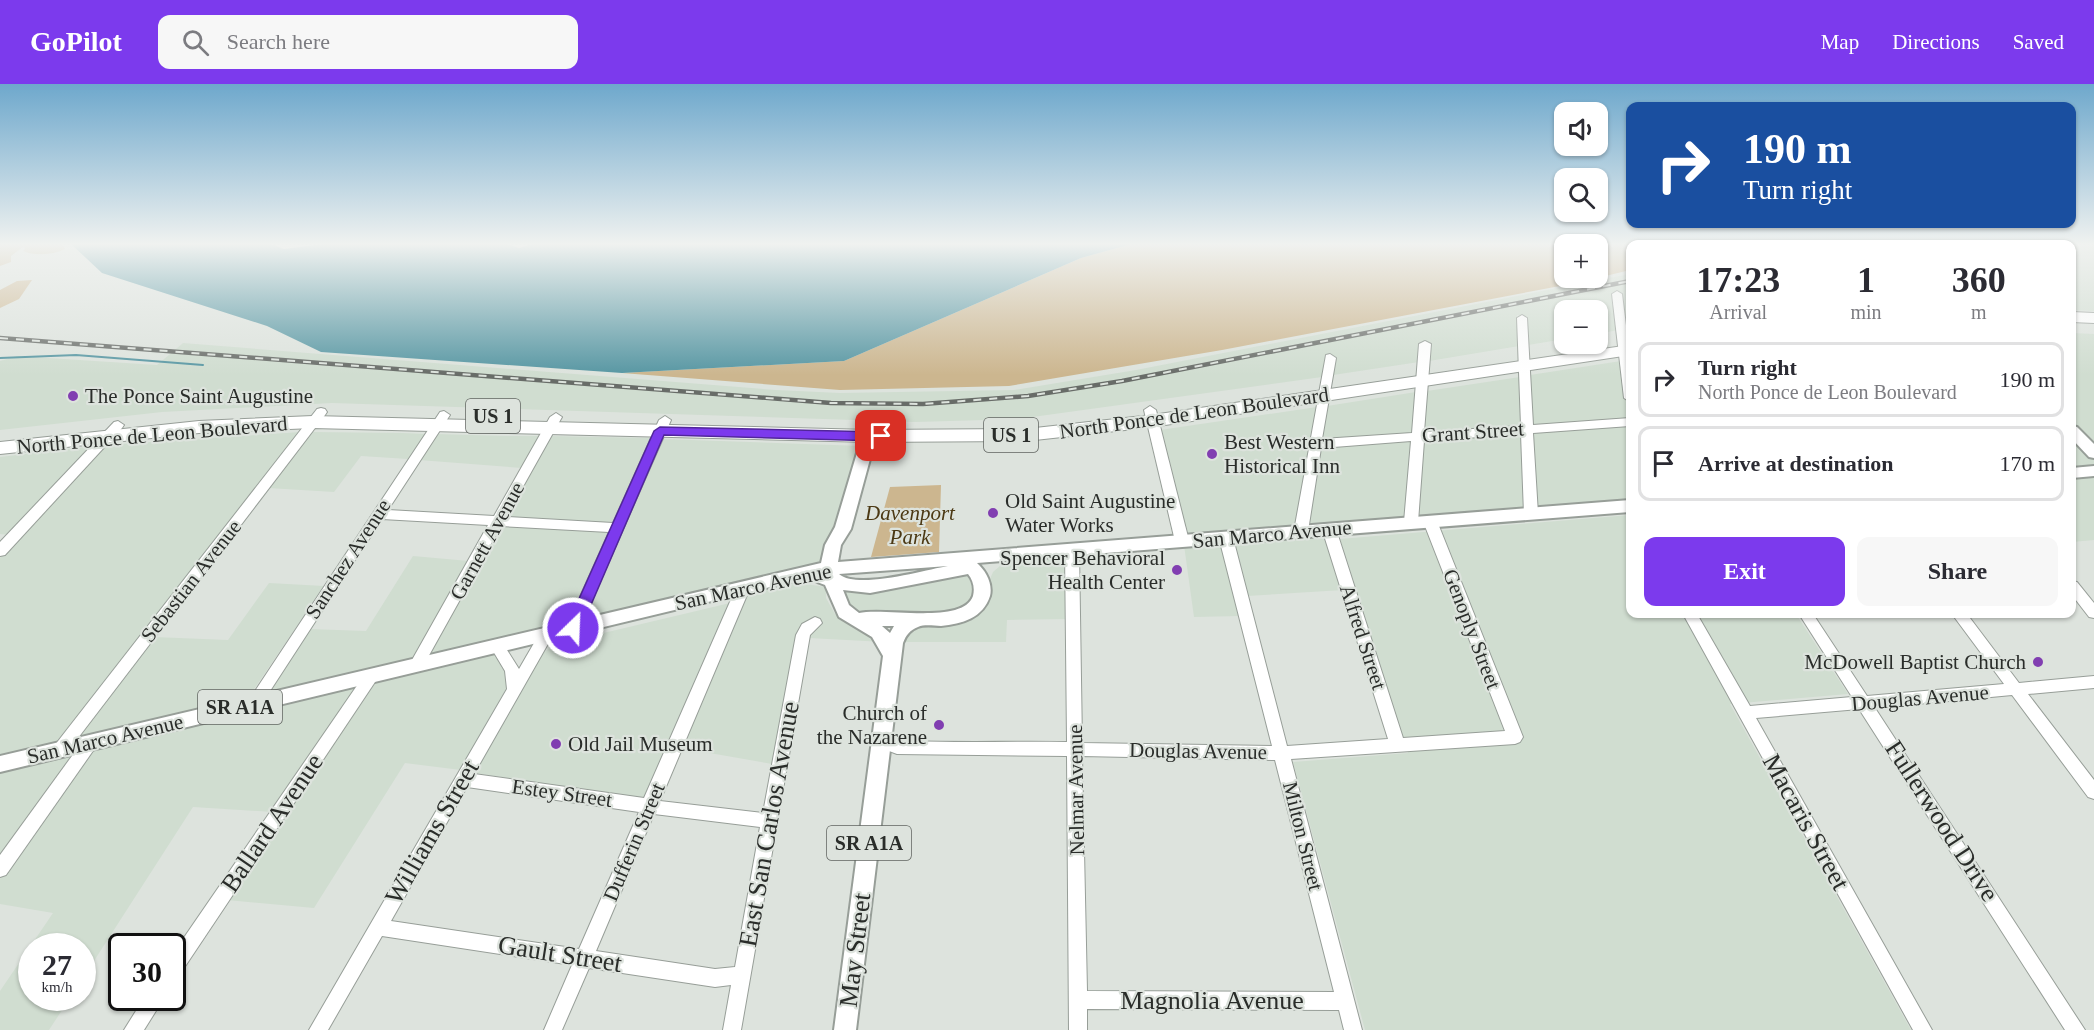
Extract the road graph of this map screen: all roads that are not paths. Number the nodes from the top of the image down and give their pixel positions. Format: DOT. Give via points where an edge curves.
graph roads {
  1 [pos="1617,294"];
  2 [pos="2076,317"];
  3 [pos="1522,318"];
  4 [pos="2094,318"];
  5 [pos="2076,325"];
  6 [pos="2094,326"];
  7 [pos="1626,336"];
  8 [pos="1425,344"];
  9 [pos="1626,345"];
  10 [pos="1330,358"];
  11 [pos="1524,360"];
  12 [pos="1423,376"];
  13 [pos="1325,390"];
  14 [pos="1151,416"];
  15 [pos="317,417"];
  16 [pos="440,420"];
  17 [pos="1626,422"];
  18 [pos="553,423"];
  19 [pos="662,425"];
  20 [pos="1526,429"];
  21 [pos="113,431"];
  22 [pos="871,431"];
  23 [pos="2076,435"];
  24 [pos="1417,436"];
  25 [pos="0,437"];
  26 [pos="1315,444"];
  27 [pos="0,448"];
  28 [pos="2094,453"];
  29 [pos="2093,472"];
  30 [pos="2076,473"];
  31 [pos="1626,506"];
  32 [pos="377,514"];
  33 [pos="1531,514"];
  34 [pos="1430,521"];
  35 [pos="497,522"];
  36 [pos="1411,522"];
  37 [pos="617,528"];
  38 [pos="843,529"];
  39 [pos="1329,529"];
  40 [pos="1301,531"];
  41 [pos="1226,537"];
  42 [pos="1182,541"];
  43 [pos="1072,550"];
  44 [pos="0,551"];
  45 [pos="1002,558"];
  46 [pos="952,560"];
  47 [pos="870,567"];
  48 [pos="972,568"];
  49 [pos="834,580"];
  50 [pos="982,583"];
  51 [pos="743,588"];
  52 [pos="2076,591"];
  53 [pos="2094,613"];
  54 [pos="1692,618"];
  55 [pos="1809,618"];
  56 [pos="1962,618"];
  57 [pos="856,619"];
  58 [pos="917,620"];
  59 [pos="815,623"];
  60 [pos="573,628"];
  61 [pos="546,635"];
  62 [pos="497,646"];
  63 [pos="892,656"];
  64 [pos="417,664"];
  65 [pos="372,675"];
  66 [pos="2094,682"];
  67 [pos="2016,689"];
  68 [pos="512,690"];
  69 [pos="254,704"];
  70 [pos="1865,704"];
  71 [pos="1745,713"];
  72 [pos="1515,737"];
  73 [pos="90,743"];
  74 [pos="889,744"];
  75 [pos="1398,745"];
  76 [pos="60,750"];
  77 [pos="1076,750"];
  78 [pos="1281,753"];
  79 [pos="0,764"];
  80 [pos="462,779"];
  81 [pos="2094,792"];
  82 [pos="649,806"];
  83 [pos="768,821"];
  84 [pos="0,869"];
  85 [pos="378,927"];
  86 [pos="186,950"];
  87 [pos="584,957"];
  88 [pos="742,975"];
  89 [pos="1078,1000"];
  90 [pos="1346,1001"];
  91 [pos="146,1011"];
  92 [pos="133,1030"];
  93 [pos="318,1030"];
  94 [pos="553,1030"];
  95 [pos="732,1030"];
  96 [pos="845,1030"];
  97 [pos="1078,1030"];
  98 [pos="1353,1030"];
  99 [pos="1923,1030"];
  100 [pos="2076,1030"];
  1 -- 7 [label="street"];
  2 -- 4 [label="highway"];
  3 -- 11 [label="street"];
  5 -- 6 [label="highway"];
  8 -- 12 [label="street"];
  9 -- 11 [label="highway, North Ponce de Leon Boulevard / US 1"];
  10 -- 13 [label="street"];
  11 -- 12 [label="highway, North Ponce de Leon Boulevard / US 1"];
  11 -- 20 [label="street"];
  12 -- 13 [label="highway, North Ponce de Leon Boulevard / US 1"];
  12 -- 24 [label="street"];
  13 -- 14 [label="highway, North Ponce de Leon Boulevard / US 1"];
  13 -- 26 [label="street"];
  14 -- 22 [label="highway, North Ponce de Leon Boulevard / US 1" via="1026,435 966,437"];
  14 -- 42 [label="street"];
  15 -- 16 [label="highway, North Ponce de Leon Boulevard / US 1"];
  15 -- 21 [label="highway, North Ponce de Leon Boulevard / US 1"];
  15 -- 76 [label="street, Sebastian Avenue"];
  16 -- 18 [label="highway, North Ponce de Leon Boulevard / US 1"];
  16 -- 32 [label="street, Sanchez Avenue"];
  17 -- 20 [label="street, Grant Street"];
  18 -- 19 [label="highway, North Ponce de Leon Boulevard / US 1"];
  18 -- 35 [label="street, Garnett Avenue"];
  19 -- 22 [label="highway, North Ponce de Leon Boulevard / US 1"];
  19 -- 37 [label="street"];
  20 -- 24 [label="street, Grant Street"];
  20 -- 33 [label="street"];
  21 -- 25 [label="highway, North Ponce de Leon Boulevard / US 1"];
  21 -- 27 [label="highway, North Ponce de Leon Boulevard / US 1"];
  21 -- 44 [label="street"];
  22 -- 38 [label="main road"];
  23 -- 28 [label="main road"];
  24 -- 26 [label="street, Grant Street"];
  24 -- 36 [label="street"];
  26 -- 40 [label="street"];
  29 -- 30 [label="main road"];
  31 -- 33 [label="main road, San Marco Avenue"];
  32 -- 35 [label="street"];
  32 -- 69 [label="street, Sanchez Avenue"];
  33 -- 34 [label="main road, San Marco Avenue"];
  34 -- 36 [label="main road, San Marco Avenue"];
  34 -- 72 [label="street, Genoply Street"];
  35 -- 37 [label="street"];
  35 -- 64 [label="street, Garnett Avenue"];
  36 -- 39 [label="main road, San Marco Avenue"];
  37 -- 60 [label="street"];
  38 -- 47 [label="main road" via="847,559"];
  38 -- 49 [label="main road" via="837,536"];
  39 -- 40 [label="main road, San Marco Avenue"];
  39 -- 75 [label="street, Alfred Street"];
  40 -- 41 [label="main road, San Marco Avenue"];
  41 -- 42 [label="main road, San Marco Avenue"];
  41 -- 78 [label="street, Milton Street"];
  42 -- 43 [label="main road, San Marco Avenue"];
  43 -- 45 [label="main road, San Marco Avenue"];
  43 -- 77 [label="street, Nelmar Avenue"];
  45 -- 46 [label="main road, San Marco Avenue"];
  45 -- 48 [label="main road, San Marco Avenue"];
  45 -- 50 [label="main road"];
  46 -- 47 [label="main road, San Marco Avenue"];
  46 -- 48 [label="main road"];
  47 -- 49 [label="main road"];
  48 -- 49 [label="main road, San Marco Avenue" via="878,586 851,586"];
  48 -- 50 [label="main road"];
  49 -- 51 [label="main road, San Marco Avenue / SR A1A" via="791,577"];
  49 -- 57 [label="main road" via="846,613"];
  50 -- 58 [label="main road" via="981,596 970,611 951,618"];
  51 -- 60 [label="main road, San Marco Avenue / SR A1A"];
  51 -- 82 [label="street, Dufferin Street"];
  52 -- 53 [label="street"];
  54 -- 71 [label="street, Macaris Street"];
  55 -- 70 [label="street, Fullerwood Drive"];
  56 -- 67 [label="street"];
  57 -- 58 [label="main road"];
  57 -- 63 [label="main road" via="883,634"];
  58 -- 63 [label="main road, May Street" via="898,631"];
  59 -- 83 [label="street, East San Carlos Avenue" via="803,635"];
  60 -- 61 [label="main road, San Marco Avenue / SR A1A"];
  61 -- 62 [label="main road, San Marco Avenue / SR A1A"];
  61 -- 68 [label="street, Williams Street"];
  62 -- 64 [label="main road, San Marco Avenue / SR A1A"];
  62 -- 68 [label="street" via="512,670"];
  63 -- 74 [label="main road, May Street / SR A1A"];
  64 -- 65 [label="main road, San Marco Avenue / SR A1A"];
  65 -- 69 [label="main road, San Marco Avenue / SR A1A"];
  65 -- 86 [label="street, Ballard Avenue"];
  66 -- 67 [label="street, Douglas Avenue"];
  67 -- 70 [label="street, Douglas Avenue"];
  67 -- 81 [label="street"];
  68 -- 80 [label="street, Williams Street"];
  69 -- 73 [label="main road, San Marco Avenue / SR A1A"];
  70 -- 71 [label="street, Douglas Avenue"];
  70 -- 100 [label="street, Fullerwood Drive"];
  71 -- 99 [label="street, Macaris Street"];
  72 -- 75 [label="street, Douglas Avenue"];
  73 -- 76 [label="main road, San Marco Avenue / SR A1A"];
  73 -- 84 [label="street"];
  74 -- 77 [label="street, Douglas Avenue"];
  74 -- 96 [label="main road, May Street / SR A1A"];
  75 -- 78 [label="street, Douglas Avenue"];
  76 -- 79 [label="main road, San Marco Avenue / SR A1A"];
  77 -- 78 [label="street, Douglas Avenue"];
  77 -- 89 [label="street, Nelmar Avenue"];
  78 -- 90 [label="street, Milton Street"];
  80 -- 82 [label="street, Estey Street"];
  80 -- 85 [label="street, Williams Street"];
  82 -- 83 [label="street, Estey Street"];
  82 -- 87 [label="street, Dufferin Street"];
  83 -- 88 [label="street, East San Carlos Avenue"];
  85 -- 87 [label="street, Gault Street"];
  85 -- 93 [label="street, Williams Street"];
  87 -- 88 [label="street, Gault Street" via="715,978"];
  87 -- 94 [label="street, Dufferin Street"];
  88 -- 95 [label="street, East San Carlos Avenue"];
  89 -- 90 [label="street, Magnolia Avenue"];
  89 -- 97 [label="street, Nelmar Avenue"];
  90 -- 98 [label="street, Milton Street"];
  91 -- 92 [label="street"];
}
